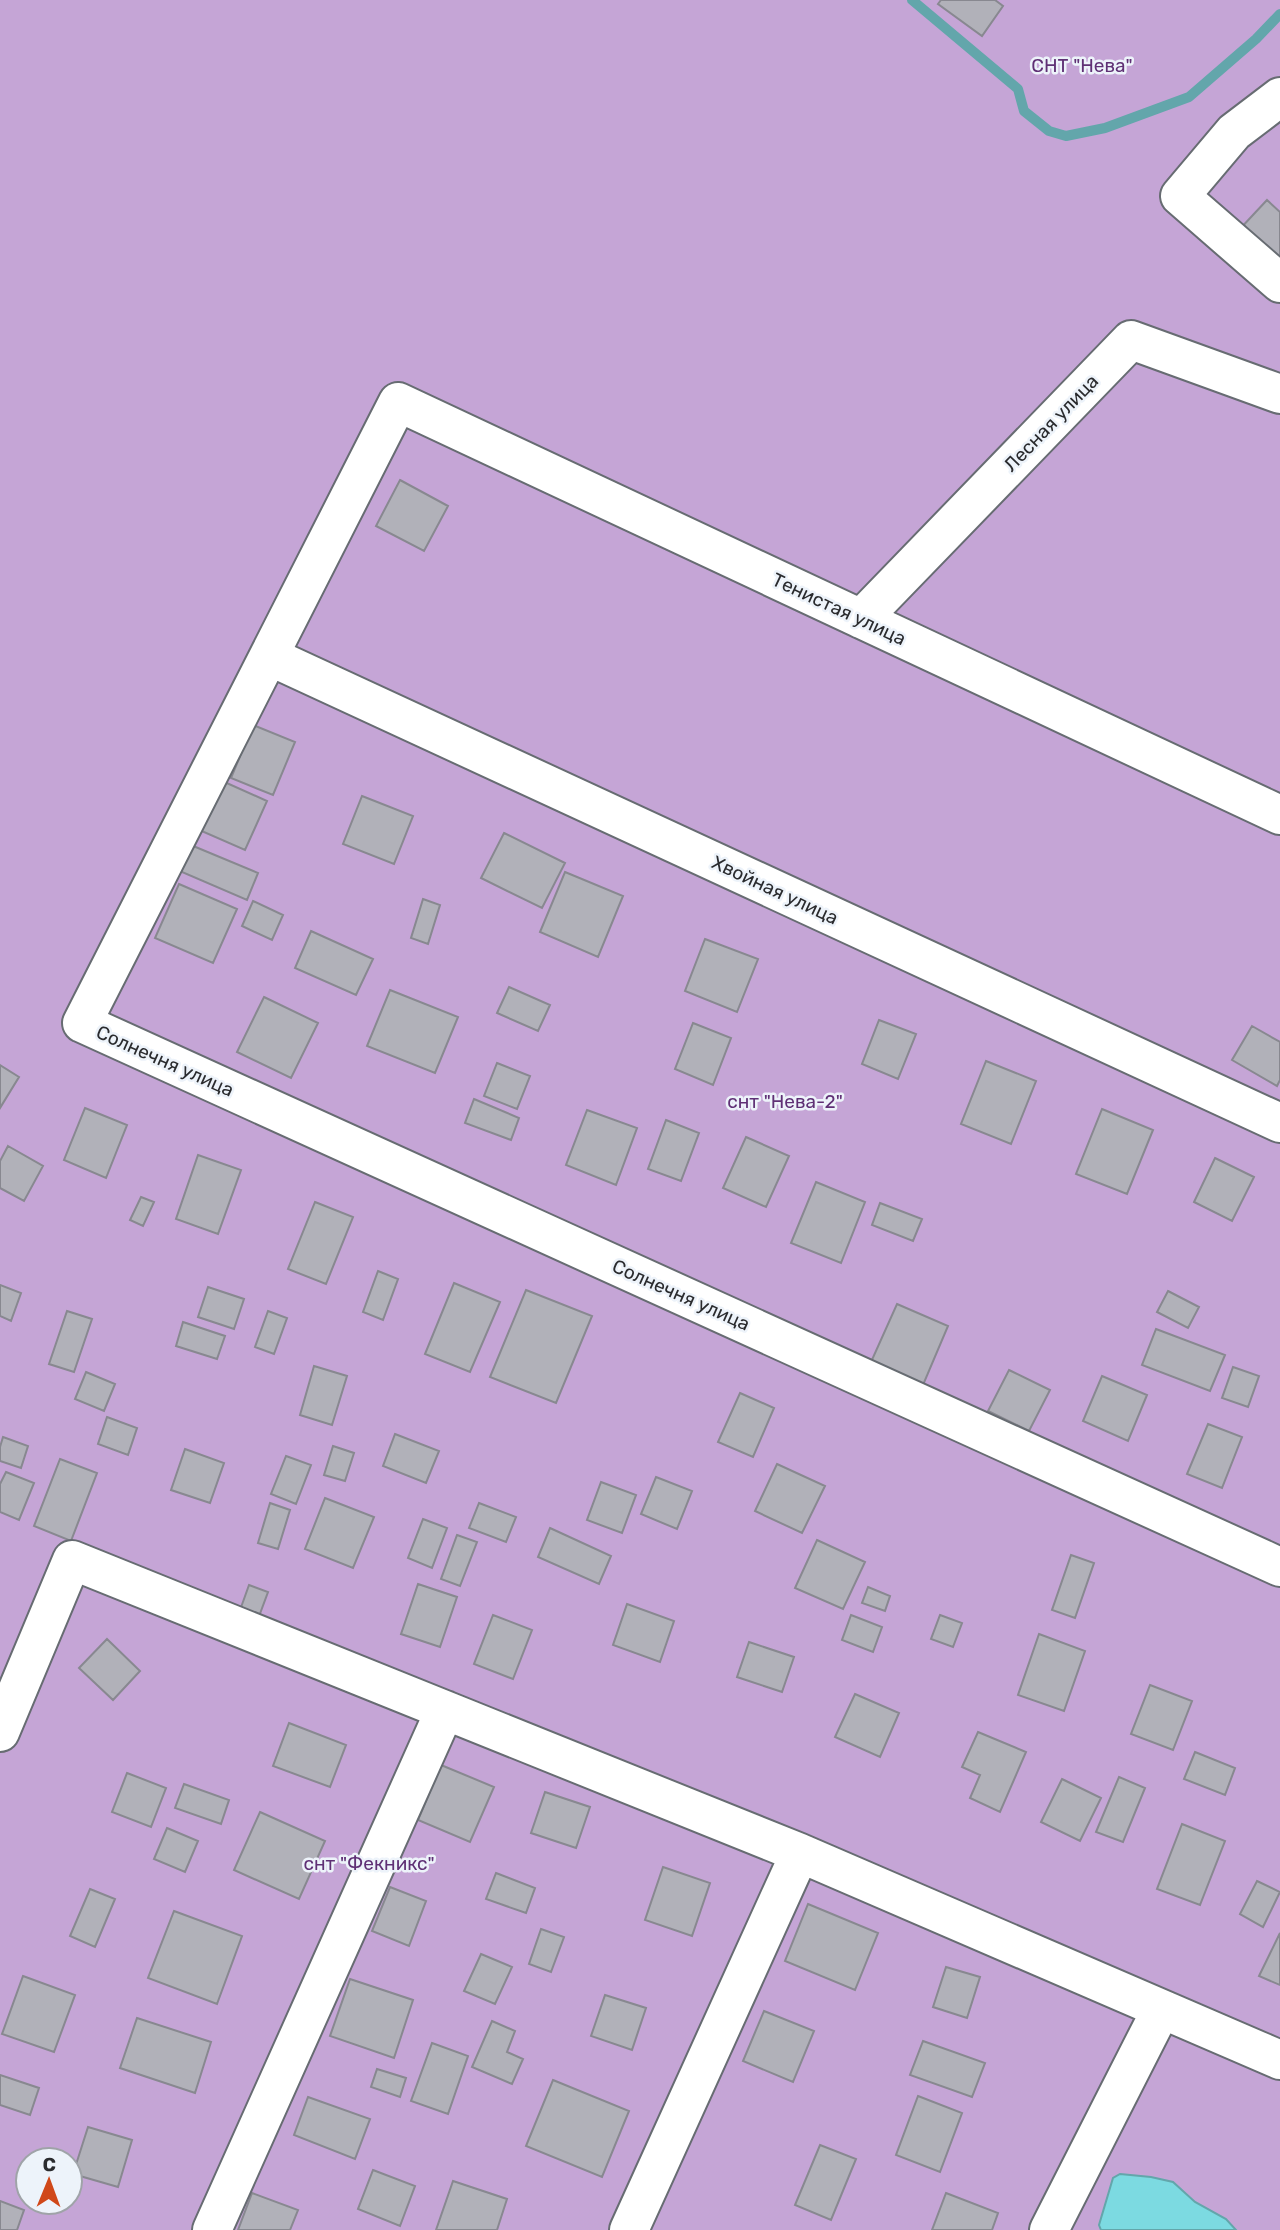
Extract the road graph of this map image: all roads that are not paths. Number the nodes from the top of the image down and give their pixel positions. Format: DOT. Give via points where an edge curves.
graph roads {
  1 [pos="1280,97"];
  2 [pos="1280,283"];
  3 [pos="1280,394"];
  4 [pos="861,619"];
  5 [pos="269,656"];
  6 [pos="1280,815"];
  7 [pos="1280,1123"];
  8 [pos="1280,1567"];
  9 [pos="444,1710"];
  10 [pos="0,1732"];
  11 [pos="800,1853"];
  12 [pos="1161,2010"];
  13 [pos="1280,2060"];
  14 [pos="212,2230"];
  15 [pos="629,2230"];
  16 [pos="1049,2230"];
  1 -- 2 [label="street" via="1234,132 1180,196"];
  3 -- 4 [label="street, Лесная улица" via="1131,340"];
  4 -- 5 [label="street, Тенистая улица" via="398,402"];
  4 -- 6 [label="street, Тенистая улица"];
  5 -- 7 [label="street, Хвойная улица"];
  5 -- 8 [label="street, Солнечня улица" via="82,1023"];
  9 -- 10 [label="street" via="72,1560"];
  9 -- 11 [label="street"];
  9 -- 14 [label="street"];
  11 -- 12 [label="street"];
  11 -- 15 [label="street"];
  12 -- 13 [label="street"];
  12 -- 16 [label="street"];
}
